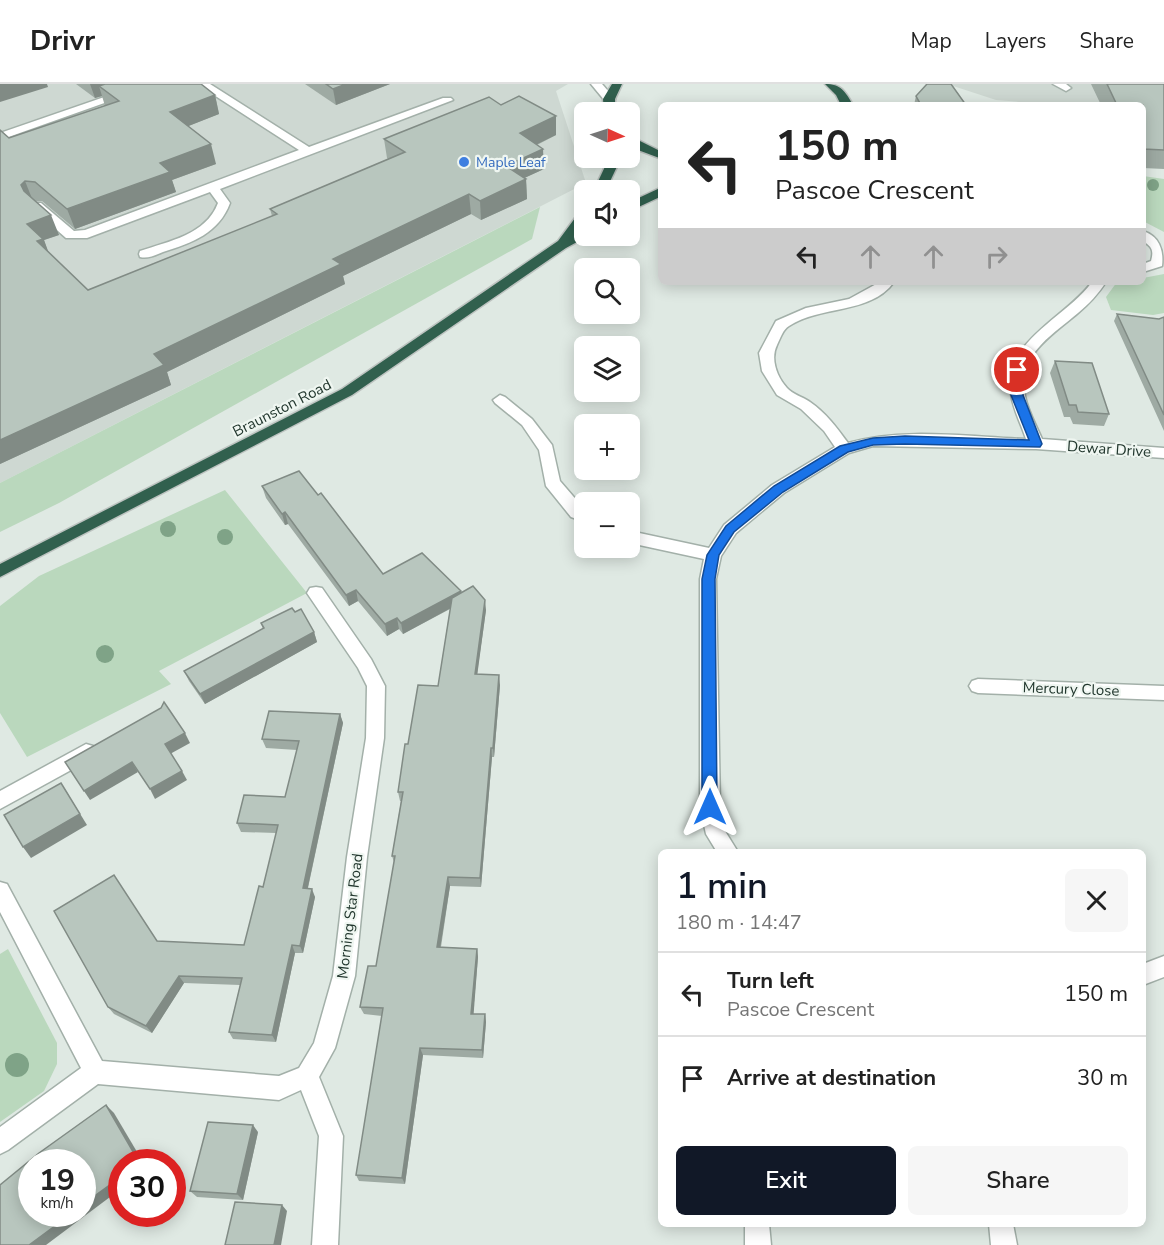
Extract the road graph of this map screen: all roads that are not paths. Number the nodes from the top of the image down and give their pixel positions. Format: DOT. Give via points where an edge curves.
graph roads {
  1 [pos="153,84"];
  2 [pos="222,84"];
  3 [pos="596,84"];
  4 [pos="617,84"];
  5 [pos="830,84"];
  6 [pos="850,84"];
  7 [pos="205,86"];
  8 [pos="841,93"];
  9 [pos="609,99"];
  10 [pos="447,100"];
  11 [pos="846,102"];
  12 [pos="0,137"];
  13 [pos="640,146"];
  14 [pos="306,150"];
  15 [pos="658,154"];
  16 [pos="213,188"];
  17 [pos="658,193"];
  18 [pos="640,202"];
  19 [pos="38,206"];
  20 [pos="574,228"];
  21 [pos="1146,237"];
  22 [pos="574,238"];
  23 [pos="1160,244"];
  24 [pos="561,245"];
  25 [pos="145,254"];
  26 [pos="1146,267"];
  27 [pos="884,285"];
  28 [pos="1096,285"];
  29 [pos="500,400"];
  30 [pos="1036,444"];
  31 [pos="844,449"];
  32 [pos="1164,453"];
  33 [pos="574,509"];
  34 [pos="640,539"];
  35 [pos="713,555"];
  36 [pos="0,571"];
  37 [pos="316,593"];
  38 [pos="978,686"];
  39 [pos="1164,693"];
  40 [pos="99,745"];
  41 [pos="0,801"];
  42 [pos="726,849"];
  43 [pos="0,891"];
  44 [pos="1164,966"];
  45 [pos="1146,974"];
  46 [pos="95,1072"];
  47 [pos="307,1076"];
  48 [pos="0,1142"];
  49 [pos="757,1227"];
  50 [pos="1001,1227"];
  51 [pos="325,1245"];
  52 [pos="758,1245"];
  53 [pos="1004,1245"];
  1 -- 12 [label="street"];
  2 -- 7 [label="street"];
  3 -- 9 [label="street"];
  4 -- 9 [label="highway"];
  5 -- 8 [label="highway"];
  6 -- 8 [label="highway"];
  7 -- 14 [label="street"];
  8 -- 11 [label="highway"];
  10 -- 14 [label="street"];
  13 -- 15 [label="highway"];
  14 -- 16 [label="street"];
  16 -- 19 [label="street" via="78,236 71,235"];
  16 -- 25 [label="street" via="224,202 213,223"];
  17 -- 18 [label="highway"];
  20 -- 24 [label="highway, Braunston Road"];
  21 -- 23 [label="street"];
  22 -- 24 [label="highway, Braunston Road"];
  23 -- 26 [label="street" via="1157,263"];
  24 -- 36 [label="highway, Braunston Road" via="347,392"];
  27 -- 31 [label="street" via="853,302 811,310 781,324 766,353 769,371 782,392 806,406"];
  28 -- 30 [label="street" via="1074,311 1026,351 1017,370 1017,395"];
  29 -- 33 [label="street" via="527,422 547,448 552,482"];
  30 -- 31 [label="street, Dewar Drive" via="905,440 873,441"];
  30 -- 32 [label="street, Dewar Drive"];
  31 -- 35 [label="street, Dewar Drive" via="778,489 730,529"];
  34 -- 35 [label="street"];
  35 -- 42 [label="street, Dewar Drive" via="708,579 710,807 716,834"];
  37 -- 47 [label="street, Morning Star Road" via="365,664 376,686 376,707 344,976 324,1048"];
  38 -- 39 [label="street, Mercury Close"];
  40 -- 41 [label="street"];
  43 -- 46 [label="street"];
  44 -- 45 [label="street"];
  46 -- 47 [label="street" via="279,1088"];
  46 -- 48 [label="street"];
  47 -- 51 [label="street" via="331,1136"];
  49 -- 52 [label="street"];
  50 -- 53 [label="street"];
}
